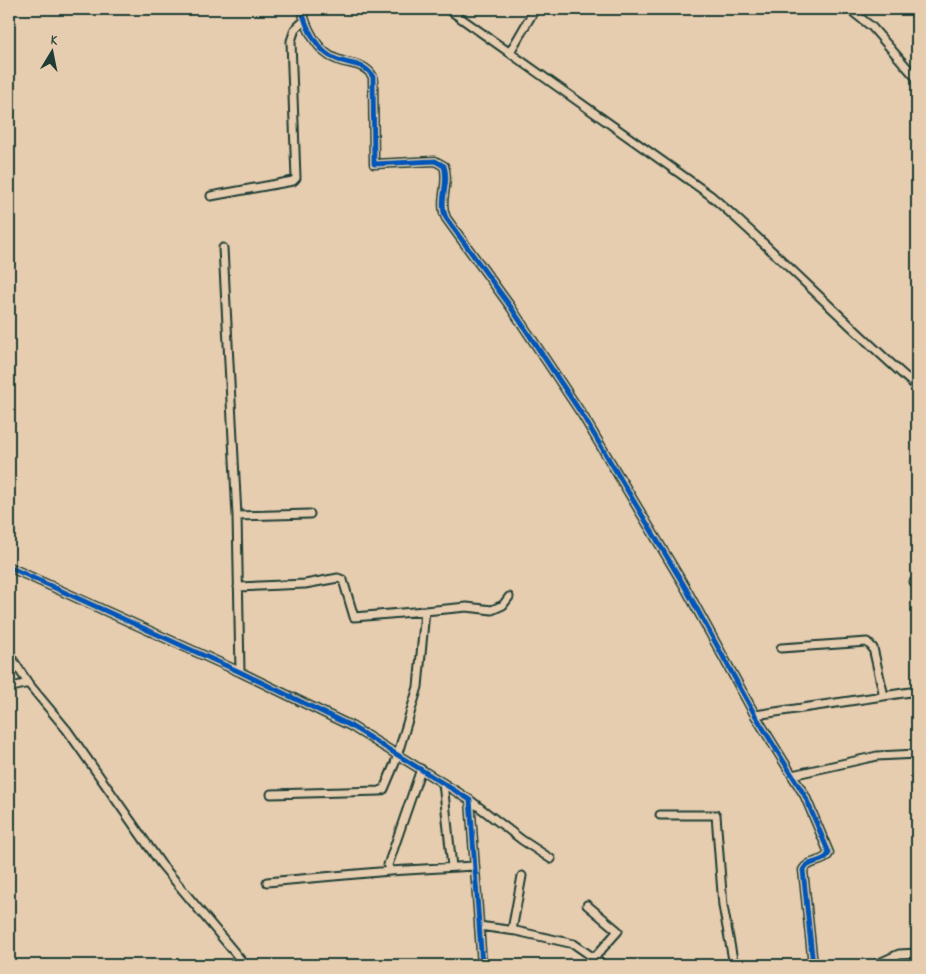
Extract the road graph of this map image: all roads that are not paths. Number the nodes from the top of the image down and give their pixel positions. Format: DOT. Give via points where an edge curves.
graph roads {
  1 [pos="302,9"];
  2 [pos="448,9"];
  3 [pos="535,9"];
  4 [pos="849,9"];
  5 [pos="305,20"];
  6 [pos="510,52"];
  7 [pos="917,79"];
  8 [pos="211,196"];
  9 [pos="223,248"];
  10 [pos="917,387"];
  11 [pos="310,514"];
  12 [pos="237,516"];
  13 [pos="9,567"];
  14 [pos="238,587"];
  15 [pos="509,597"];
  16 [pos="425,611"];
  17 [pos="781,648"];
  18 [pos="9,654"];
  19 [pos="240,672"];
  20 [pos="28,683"];
  21 [pos="9,688"];
  22 [pos="917,691"];
  23 [pos="884,696"];
  24 [pos="755,715"];
  25 [pos="398,754"];
  26 [pos="917,754"];
  27 [pos="421,769"];
  28 [pos="792,776"];
  29 [pos="443,783"];
  30 [pos="271,794"];
  31 [pos="470,800"];
  32 [pos="660,815"];
  33 [pos="551,859"];
  34 [pos="474,866"];
  35 [pos="452,867"];
  36 [pos="390,871"];
  37 [pos="522,876"];
  38 [pos="267,882"];
  39 [pos="587,905"];
  40 [pos="479,926"];
  41 [pos="512,930"];
  42 [pos="917,953"];
  43 [pos="595,961"];
  44 [pos="245,965"];
  45 [pos="482,965"];
  46 [pos="604,965"];
  47 [pos="734,965"];
  48 [pos="813,965"];
  49 [pos="875,965"];
  1 -- 5 [label="street"];
  2 -- 6 [label="street"];
  3 -- 6 [label="street"];
  4 -- 7 [label="street" via="872,27"];
  5 -- 8 [label="street" via="294,29 291,41 296,178"];
  5 -- 24 [label="street" via="330,56 364,68 373,77 374,164 434,161 444,166 443,208 446,218 583,416 685,587"];
  6 -- 10 [label="street" via="710,195"];
  9 -- 12 [label="street"];
  11 -- 12 [label="street"];
  12 -- 14 [label="street"];
  13 -- 19 [label="street"];
  14 -- 16 [label="street" via="305,584 338,578 343,580 354,617"];
  14 -- 19 [label="street"];
  15 -- 16 [label="street" via="503,606 492,610 467,607"];
  16 -- 25 [label="street" via="418,687"];
  17 -- 23 [label="street" via="867,642 873,648"];
  18 -- 20 [label="street"];
  19 -- 25 [label="street" via="351,726"];
  20 -- 21 [label="street"];
  20 -- 44 [label="street" via="67,730 161,864"];
  22 -- 23 [label="street"];
  23 -- 24 [label="street"];
  24 -- 28 [label="street"];
  25 -- 27 [label="street"];
  25 -- 30 [label="street" via="382,791"];
  26 -- 28 [label="street" via="877,756"];
  27 -- 29 [label="street"];
  27 -- 36 [label="street" via="388,865"];
  28 -- 48 [label="street" via="814,812 829,854 825,859 807,864 803,870"];
  29 -- 31 [label="street"];
  29 -- 35 [label="street"];
  31 -- 33 [label="street"];
  31 -- 34 [label="street"];
  32 -- 47 [label="street" via="716,815 724,906"];
  34 -- 35 [label="street"];
  34 -- 40 [label="street"];
  35 -- 36 [label="street"];
  36 -- 38 [label="street"];
  37 -- 41 [label="street"];
  39 -- 43 [label="street" via="618,931"];
  40 -- 41 [label="street"];
  40 -- 45 [label="street"];
  41 -- 43 [label="street" via="574,944"];
  42 -- 49 [label="street" via="899,954"];
  43 -- 46 [label="street"];
}
